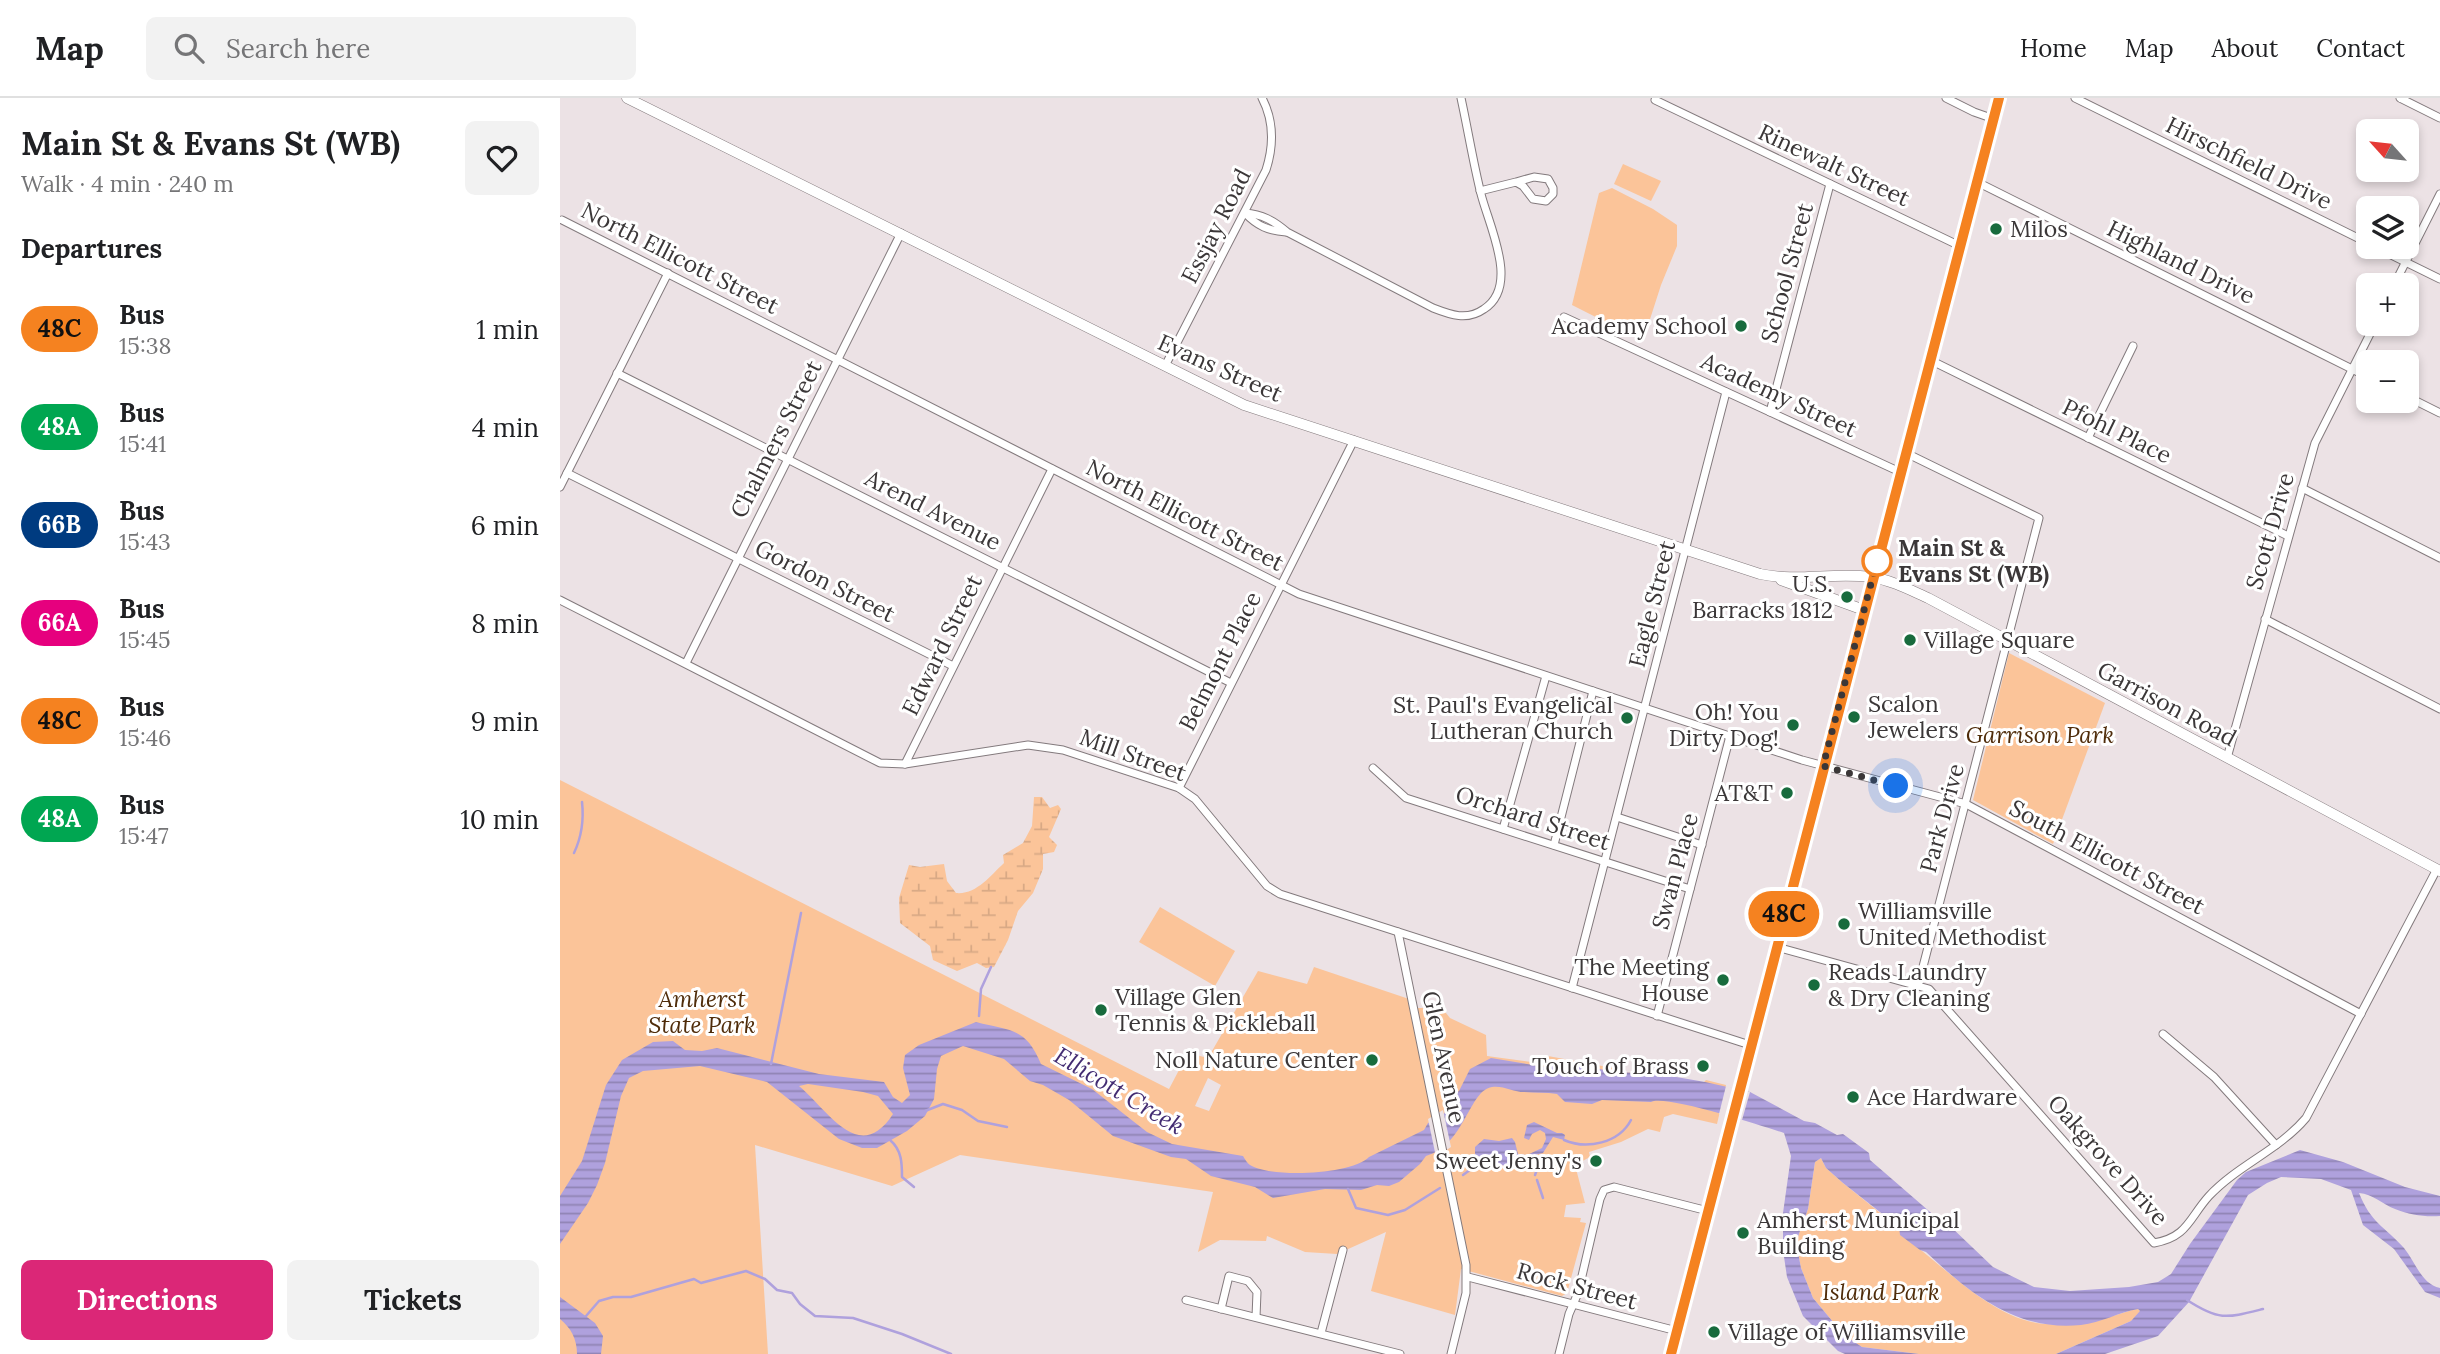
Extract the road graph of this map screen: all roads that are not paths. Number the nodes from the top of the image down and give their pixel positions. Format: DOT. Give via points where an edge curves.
graph roads {
  1 [pos="627,98"];
  2 [pos="1262,98"];
  3 [pos="1461,98"];
  4 [pos="1946,98"];
  5 [pos="1999,98"];
  6 [pos="2075,98"];
  7 [pos="2400,98"];
  8 [pos="1655,100"];
  9 [pos="2440,118"];
  10 [pos="1994,119"];
  11 [pos="1516,182"];
  12 [pos="1977,182"];
  13 [pos="1830,184"];
  14 [pos="1480,191"];
  15 [pos="2440,194"];
  16 [pos="1245,213"];
  17 [pos="562,220"];
  18 [pos="901,233"];
  19 [pos="2356,237"];
  20 [pos="1960,246"];
  21 [pos="2400,259"];
  22 [pos="2406,262"];
  23 [pos="668,273"];
  24 [pos="2401,273"];
  25 [pos="2440,279"];
  26 [pos="1564,317"];
  27 [pos="2369,336"];
  28 [pos="2133,346"];
  29 [pos="838,360"];
  30 [pos="1929,360"];
  31 [pos="1165,366"];
  32 [pos="2352,369"];
  33 [pos="2356,371"];
  34 [pos="617,373"];
  35 [pos="1726,392"];
  36 [pos="2419,402"];
  37 [pos="1770,412"];
  38 [pos="2440,413"];
  39 [pos="2088,438"];
  40 [pos="1354,440"];
  41 [pos="1906,453"];
  42 [pos="788,459"];
  43 [pos="1052,468"];
  44 [pos="1900,472"];
  45 [pos="567,473"];
  46 [pos="560,486"];
  47 [pos="2302,488"];
  48 [pos="2288,536"];
  49 [pos="1686,550"];
  50 [pos="2440,558"];
  51 [pos="738,559"];
  52 [pos="1002,567"];
  53 [pos="1873,577"];
  54 [pos="1777,578"];
  55 [pos="1280,584"];
  56 [pos="560,600"];
  57 [pos="1864,610"];
  58 [pos="2265,619"];
  59 [pos="2007,640"];
  60 [pos="686,663"];
  61 [pos="953,666"];
  62 [pos="1546,676"];
  63 [pos="1231,683"];
  64 [pos="1593,691"];
  65 [pos="1645,708"];
  66 [pos="2440,709"];
  67 [pos="1730,736"];
  68 [pos="2227,758"];
  69 [pos="905,764"];
  70 [pos="1823,766"];
  71 [pos="1373,768"];
  72 [pos="1179,788"];
  73 [pos="1966,804"];
  74 [pos="1617,817"];
  75 [pos="1503,829"];
  76 [pos="1554,845"];
  77 [pos="1702,845"];
  78 [pos="1605,861"];
  79 [pos="2438,870"];
  80 [pos="1690,889"];
  81 [pos="1398,932"];
  82 [pos="1776,946"];
  83 [pos="1918,986"];
  84 [pos="1572,988"];
  85 [pos="2361,1014"];
  86 [pos="1657,1016"];
  87 [pos="2163,1034"];
  88 [pos="1750,1045"];
  89 [pos="2276,1145"];
  90 [pos="1708,1211"];
  91 [pos="1343,1250"];
  92 [pos="1468,1277"];
  93 [pos="1186,1300"];
  94 [pos="1573,1304"];
  95 [pos="1221,1308"];
  96 [pos="1256,1317"];
  97 [pos="1677,1331"];
  98 [pos="1321,1334"];
  99 [pos="1400,1354"];
  100 [pos="1451,1354"];
  101 [pos="1559,1354"];
  102 [pos="1671,1354"];
  1 -- 18 [label="street, Evans Street"];
  2 -- 16 [label="street, Essjay Road" via="1271,122 1271,153"];
  3 -- 14 [label="street"];
  4 -- 10 [label="street"];
  5 -- 10 [label="main road"];
  6 -- 19 [label="street, Hirschfield Drive"];
  7 -- 9 [label="street"];
  8 -- 13 [label="street, Rinewalt Street"];
  10 -- 12 [label="main road"];
  11 -- 11 [label="street" via="1532,199 1546,201 1553,194 1548,179"];
  11 -- 14 [label="street"];
  12 -- 20 [label="main road"];
  12 -- 32 [label="street, Highland Drive"];
  13 -- 20 [label="street, Rinewalt Street"];
  13 -- 37 [label="street, School Street"];
  14 -- 16 [label="street" via="1502,281 1489,306 1458,317 1433,309 1275,222"];
  15 -- 22 [label="street"];
  16 -- 31 [label="street, Essjay Road"];
  17 -- 23 [label="street, North Ellicott Street"];
  18 -- 29 [label="street, Chalmers Street"];
  18 -- 31 [label="street, Evans Street"];
  20 -- 30 [label="main road"];
  21 -- 22 [label="street"];
  22 -- 24 [label="street"];
  22 -- 25 [label="street"];
  23 -- 29 [label="street, North Ellicott Street"];
  23 -- 34 [label="street"];
  26 -- 35 [label="street, Academy Street"];
  27 -- 32 [label="street, Scott Drive"];
  28 -- 39 [label="street"];
  29 -- 42 [label="street, Chalmers Street"];
  29 -- 43 [label="street, North Ellicott Street"];
  30 -- 39 [label="street, Pfohl Place"];
  30 -- 41 [label="main road"];
  31 -- 40 [label="street, Evans Street" via="1244,405"];
  32 -- 33 [label="street, Highland Drive"];
  32 -- 47 [label="street, Scott Drive" via="2315,443"];
  34 -- 42 [label="street, Arend Avenue"];
  34 -- 45 [label="street"];
  35 -- 37 [label="street, Academy Street"];
  35 -- 49 [label="street, Eagle Street"];
  36 -- 38 [label="street"];
  37 -- 44 [label="street, Academy Street"];
  39 -- 48 [label="street, Pfohl Place"];
  40 -- 49 [label="street, Evans Street"];
  40 -- 55 [label="street, Belmont Place"];
  41 -- 44 [label="main road"];
  41 -- 59 [label="street, Park Drive" via="2039,518"];
  42 -- 51 [label="street, Chalmers Street"];
  42 -- 52 [label="street, Arend Avenue"];
  43 -- 52 [label="street, Edward Street"];
  43 -- 55 [label="street, North Ellicott Street"];
  44 -- 53 [label="main road"];
  45 -- 46 [label="street"];
  45 -- 51 [label="street, Gordon Street"];
  47 -- 48 [label="street, Scott Drive"];
  47 -- 50 [label="street"];
  48 -- 58 [label="street, Scott Drive"];
  49 -- 54 [label="street, Evans Street"];
  49 -- 65 [label="street, Eagle Street"];
  51 -- 60 [label="street, Chalmers Street"];
  51 -- 61 [label="street, Gordon Street"];
  52 -- 61 [label="street, Edward Street"];
  52 -- 63 [label="street, Arend Avenue"];
  53 -- 54 [label="street, Evans Street"];
  53 -- 57 [label="main road"];
  53 -- 59 [label="street, Garrison Road" via="1928,598"];
  54 -- 57 [label="street"];
  55 -- 62 [label="street, North Ellicott Street"];
  55 -- 63 [label="street, Belmont Place"];
  56 -- 60 [label="street, Mill Street"];
  57 -- 70 [label="main road"];
  58 -- 66 [label="street"];
  58 -- 68 [label="street, Scott Drive"];
  59 -- 68 [label="street, Garrison Road"];
  59 -- 73 [label="street, Park Drive"];
  60 -- 69 [label="street, Mill Street" via="880,762"];
  61 -- 69 [label="street, Edward Street"];
  62 -- 64 [label="street, North Ellicott Street"];
  62 -- 75 [label="street"];
  63 -- 72 [label="street, Belmont Place"];
  64 -- 65 [label="street, North Ellicott Street"];
  64 -- 76 [label="street"];
  65 -- 67 [label="street, North Ellicott Street"];
  65 -- 74 [label="street, Eagle Street"];
  67 -- 70 [label="street, North Ellicott Street"];
  67 -- 77 [label="street, Swan Place"];
  68 -- 79 [label="street, Garrison Road"];
  69 -- 72 [label="street, Mill Street" via="1028,745 1063,750"];
  70 -- 73 [label="street, South Ellicott Street"];
  70 -- 82 [label="main road"];
  71 -- 75 [label="street, Orchard Street" via="1406,798"];
  72 -- 81 [label="street, Mill Street" via="1195,799 1267,886"];
  73 -- 83 [label="street, Park Drive"];
  73 -- 85 [label="street, South Ellicott Street"];
  74 -- 77 [label="street"];
  74 -- 78 [label="street, Eagle Street"];
  75 -- 76 [label="street, Orchard Street"];
  76 -- 78 [label="street, Orchard Street"];
  77 -- 80 [label="street, Swan Place"];
  78 -- 80 [label="street, Orchard Street"];
  78 -- 84 [label="street, Eagle Street"];
  79 -- 85 [label="street, Oakgrove Drive"];
  80 -- 86 [label="street, Swan Place"];
  81 -- 84 [label="street, Mill Street"];
  81 -- 92 [label="street, Glen Avenue"];
  82 -- 83 [label="street, Oakgrove Drive"];
  82 -- 88 [label="main road"];
  83 -- 89 [label="street, Oakgrove Drive" via="1929,989 2154,1242 2181,1232 2210,1195"];
  84 -- 86 [label="street, Mill Street"];
  85 -- 89 [label="street, Oakgrove Drive" via="2306,1118"];
  86 -- 88 [label="street, Mill Street"];
  87 -- 89 [label="street" via="2214,1077"];
  88 -- 90 [label="main road"];
  90 -- 94 [label="street" via="1606,1188"];
  90 -- 97 [label="main road"];
  91 -- 98 [label="street"];
  92 -- 94 [label="street, Rock Street"];
  92 -- 100 [label="street, Glen Avenue"];
  93 -- 95 [label="street"];
  94 -- 97 [label="street, Rock Street"];
  94 -- 101 [label="street"];
  95 -- 96 [label="street"];
  95 -- 96 [label="street" via="1229,1276 1248,1281 1257,1293"];
  96 -- 98 [label="street"];
  97 -- 102 [label="main road"];
  98 -- 99 [label="street"];
}
